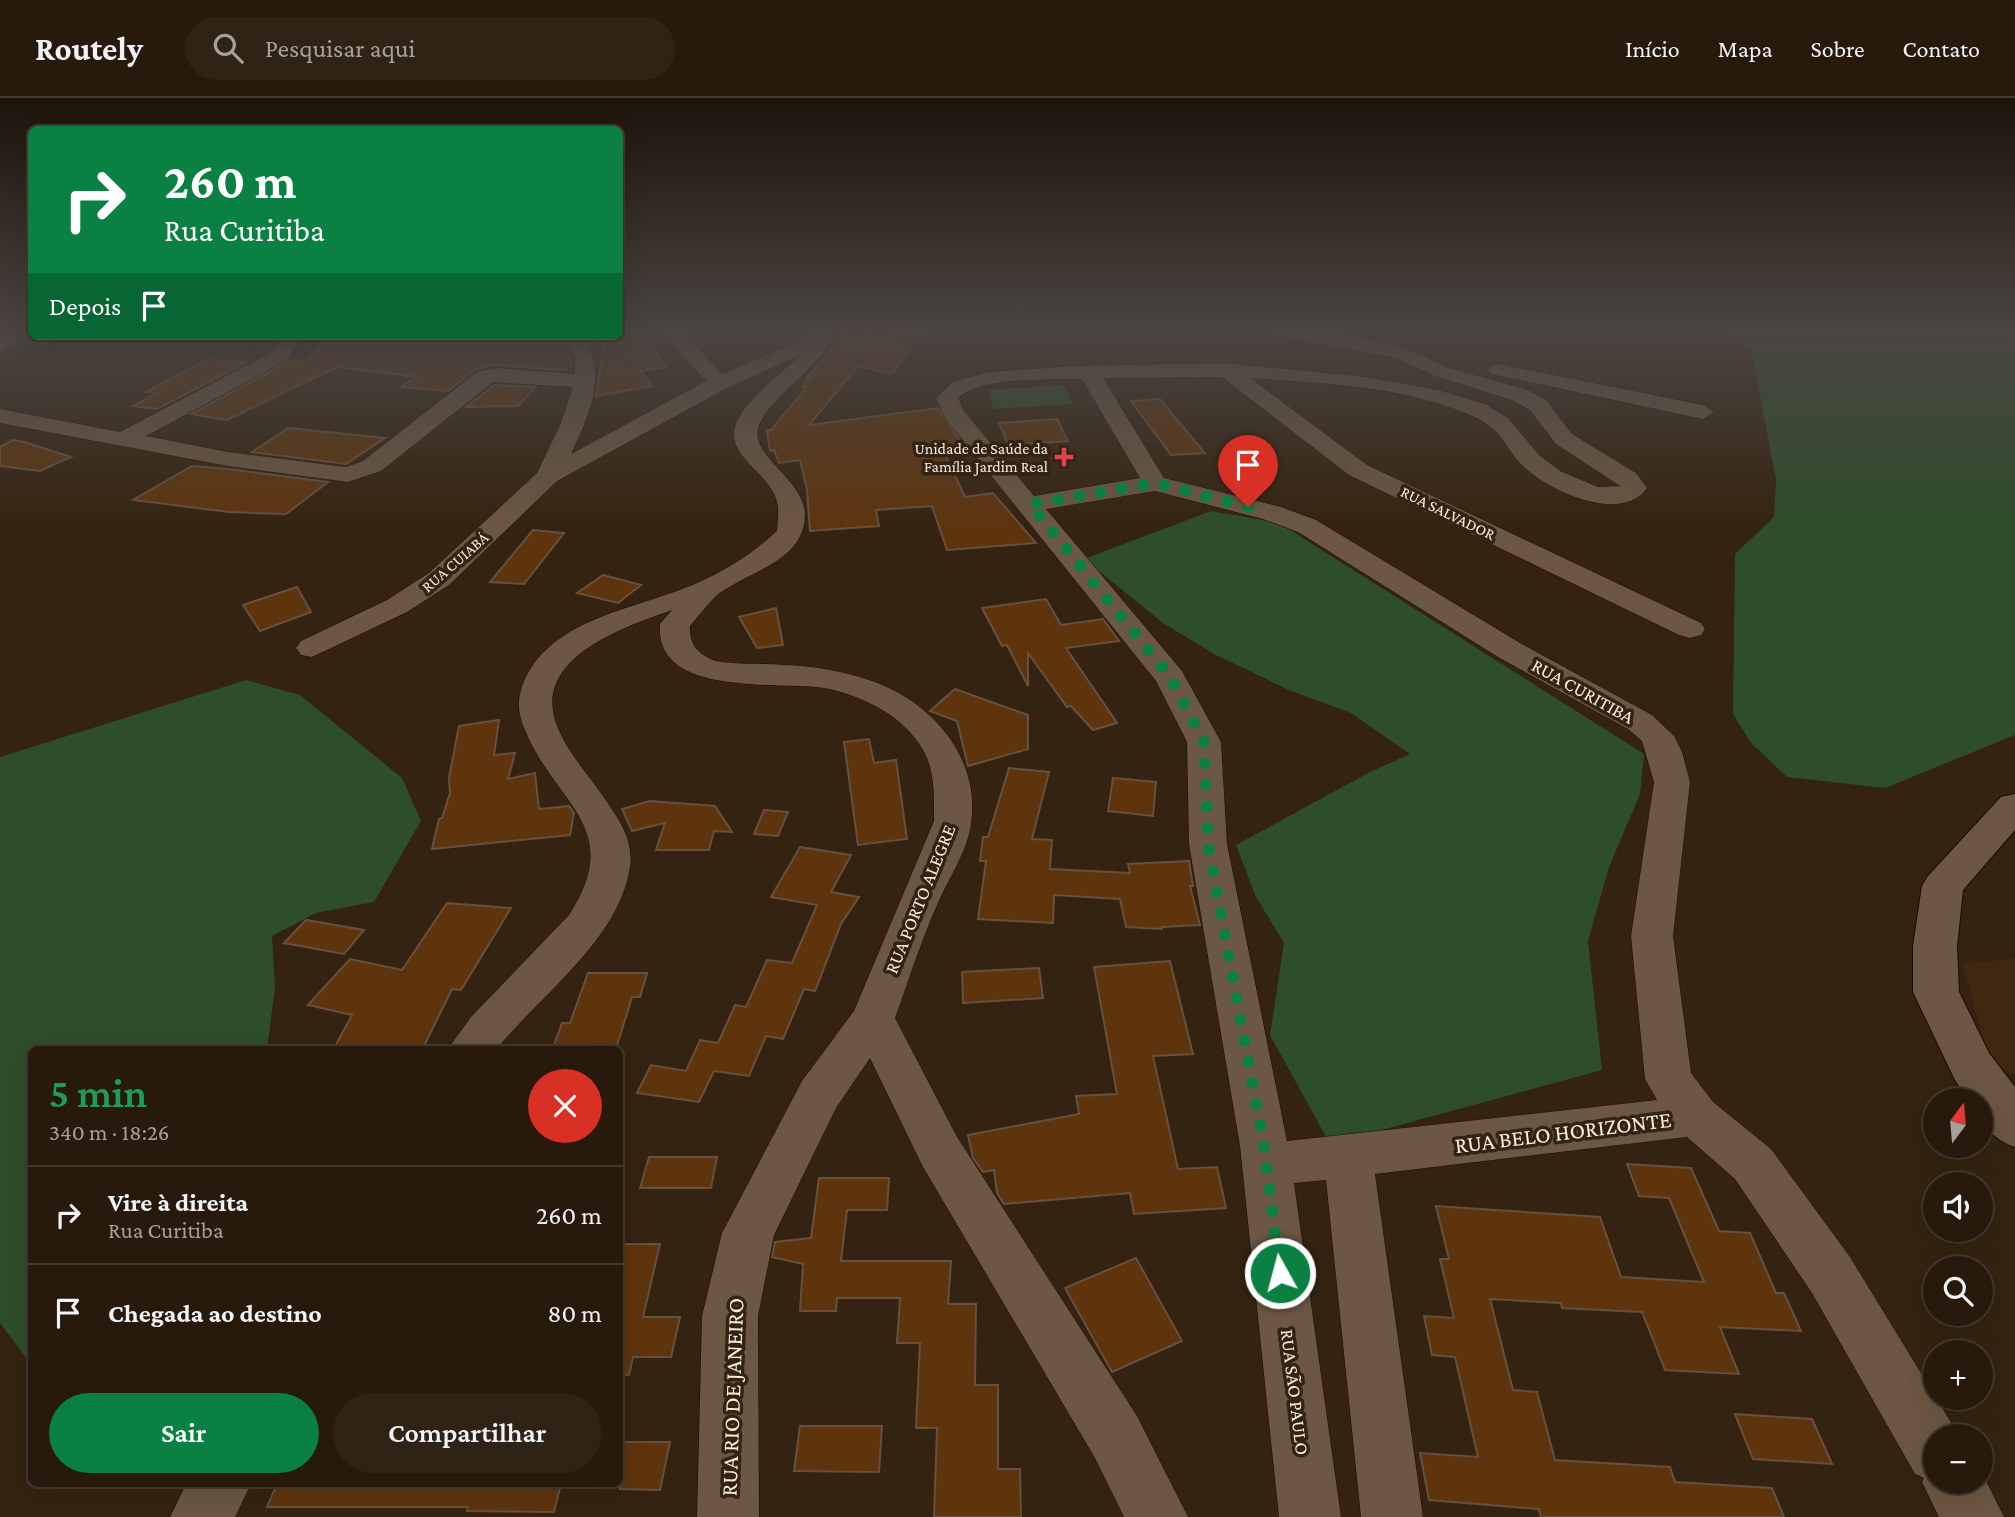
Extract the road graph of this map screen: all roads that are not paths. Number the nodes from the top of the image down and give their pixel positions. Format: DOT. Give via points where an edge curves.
graph roads {
  1 [pos="207,395"];
  2 [pos="462,395"];
  3 [pos="580,395"];
  4 [pos="697,395"];
  5 [pos="775,395"];
  6 [pos="949,395"];
  7 [pos="1102,395"];
  8 [pos="1258,395"];
  9 [pos="1426,395"];
  10 [pos="1517,395"];
  11 [pos="1628,395"];
  12 [pos="1703,412"];
  13 [pos="0,416"];
  14 [pos="124,439"];
  15 [pos="548,476"];
  16 [pos="1155,483"];
  17 [pos="1030,504"];
  18 [pos="706,590"];
  19 [pos="1690,629"];
  20 [pos="312,648"];
  21 [pos="2015,806"];
  22 [pos="873,1018"];
  23 [pos="474,1046"];
  24 [pos="1696,1116"];
  25 [pos="2015,1126"];
  26 [pos="1348,1158"];
  27 [pos="1267,1165"];
  28 [pos="1923,1431"];
  29 [pos="218,1487"];
  30 [pos="1960,1494"];
  31 [pos="201,1517"];
  32 [pos="728,1517"];
  33 [pos="1157,1517"];
  34 [pos="1310,1517"];
  35 [pos="1392,1517"];
  36 [pos="1973,1517"];
  1 -- 14 [label="street"];
  2 -- 14 [label="street" via="372,466 348,475"];
  3 -- 15 [label="street" via="577,414"];
  4 -- 15 [label="street"];
  5 -- 18 [label="street, RUA PORTO ALEGRE" via="746,425 744,436 750,452 792,499 790,533 763,559"];
  6 -- 17 [label="street, RUA SÃO PAULO" via="953,413"];
  7 -- 16 [label="street"];
  8 -- 19 [label="street, RUA SALVADOR" via="1358,470"];
  9 -- 10 [label="street, RUA SÃO PAULO" via="1453,400 1500,423 1530,460 1567,484 1596,495 1629,494 1634,488 1627,478 1564,439 1538,405"];
  11 -- 12 [label="street"];
  13 -- 14 [label="street"];
  15 -- 20 [label="street, RUA CUIABÁ" via="439,579 397,606"];
  16 -- 17 [label="street, RUA CURITIBA"];
  16 -- 24 [label="street, RUA CURITIBA" via="1307,526 1657,736 1672,782 1653,936 1668,1079"];
  17 -- 27 [label="street, RUA SÃO PAULO" via="1171,678 1204,742 1208,844"];
  18 -- 22 [label="street, RUA PORTO ALEGRE" via="675,624 676,645 688,659 709,669 818,677 887,698 913,715 934,737 947,762 954,794 953,825"];
  18 -- 23 [label="street" via="651,605 596,630 555,661 542,679 535,697 537,714 547,740 609,832 608,878 591,914"];
  21 -- 25 [label="street" via="1944,886 1935,946 1936,992 1972,1066"];
  22 -- 32 [label="street, RUA RIO DE JANEIRO" via="819,1095 748,1233 730,1316"];
  22 -- 33 [label="street" via="940,1153 1116,1437"];
  24 -- 26 [label="street, RUA BELO HORIZONTE"];
  24 -- 28 [label="street, RUA BELO HORIZONTE" via="1753,1164 1831,1275"];
  26 -- 27 [label="street, RUA BELO HORIZONTE"];
  26 -- 35 [label="street"];
  27 -- 34 [label="street, RUA SÃO PAULO"];
  29 -- 31 [label="street"];
  30 -- 36 [label="street"];
}
